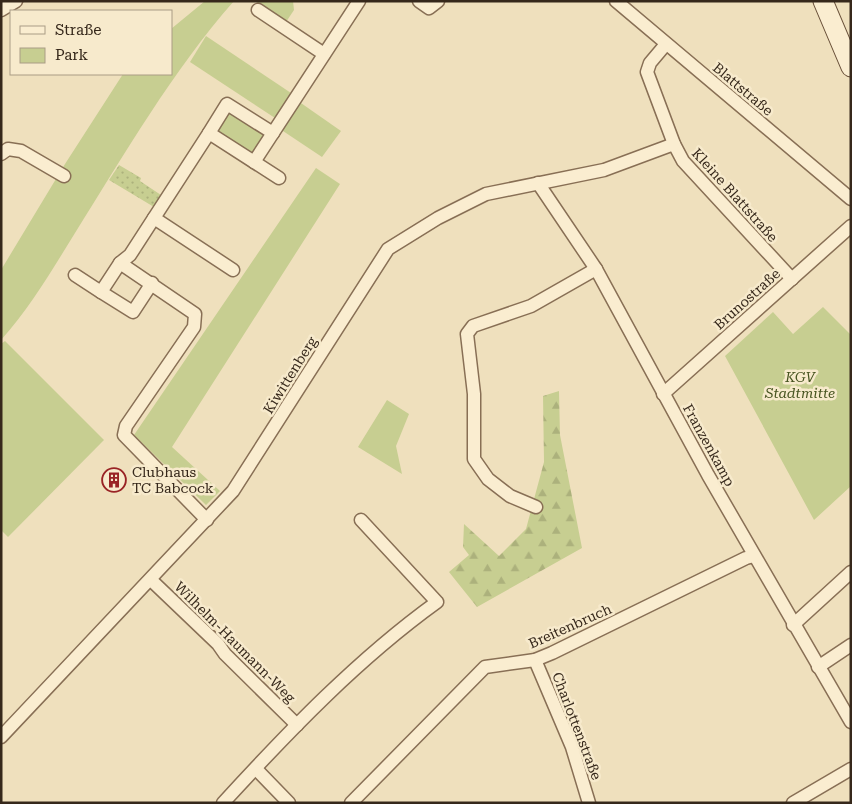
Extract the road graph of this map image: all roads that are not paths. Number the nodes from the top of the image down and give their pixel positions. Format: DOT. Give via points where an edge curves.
graph roads {
  1 [pos="16,1"];
  2 [pos="359,1"];
  3 [pos="419,1"];
  4 [pos="438,1"];
  5 [pos="616,1"];
  6 [pos="823,1"];
  7 [pos="1,10"];
  8 [pos="258,10"];
  9 [pos="666,44"];
  10 [pos="324,54"];
  11 [pos="851,67"];
  12 [pos="209,133"];
  13 [pos="273,133"];
  14 [pos="674,144"];
  15 [pos="1,154"];
  16 [pos="254,162"];
  17 [pos="64,176"];
  18 [pos="279,178"];
  19 [pos="538,183"];
  20 [pos="851,199"];
  21 [pos="154,218"];
  22 [pos="851,226"];
  23 [pos="120,263"];
  24 [pos="596,269"];
  25 [pos="232,270"];
  26 [pos="75,275"];
  27 [pos="792,279"];
  28 [pos="152,284"];
  29 [pos="101,292"];
  30 [pos="663,394"];
  31 [pos="536,507"];
  32 [pos="207,520"];
  33 [pos="361,520"];
  34 [pos="754,556"];
  35 [pos="851,572"];
  36 [pos="151,580"];
  37 [pos="793,625"];
  38 [pos="851,645"];
  39 [pos="535,660"];
  40 [pos="818,667"];
  41 [pos="851,722"];
  42 [pos="297,726"];
  43 [pos="1,737"];
  44 [pos="256,769"];
  45 [pos="851,769"];
  46 [pos="223,803"];
  47 [pos="290,803"];
  48 [pos="351,803"];
  49 [pos="589,803"];
  50 [pos="793,803"];
  1 -- 7 [label="street"];
  2 -- 10 [label="street"];
  3 -- 4 [label="street" via="429,8"];
  5 -- 9 [label="street, Blattstraße"];
  6 -- 11 [label="street"];
  8 -- 10 [label="street"];
  9 -- 14 [label="street, Kleine Blattstraße" via="646,72"];
  9 -- 20 [label="street, Blattstraße"];
  10 -- 13 [label="street"];
  12 -- 13 [label="street" via="228,104"];
  12 -- 16 [label="street"];
  12 -- 21 [label="street"];
  13 -- 16 [label="street"];
  14 -- 19 [label="street, Kiwittenberg" via="604,170"];
  14 -- 27 [label="street, Kleine Blattstraße" via="687,166"];
  15 -- 17 [label="street" via="8,149 21,151"];
  16 -- 18 [label="street"];
  19 -- 24 [label="street, Franzenkamp"];
  19 -- 32 [label="street, Kiwittenberg" via="480,196 385,252 239,483"];
  21 -- 23 [label="street" via="130,255"];
  21 -- 25 [label="street"];
  22 -- 27 [label="street, Brunostraße"];
  23 -- 28 [label="street"];
  23 -- 29 [label="street"];
  24 -- 30 [label="street, Franzenkamp"];
  24 -- 31 [label="street" via="531,306 473,326 467,334 474,394 474,459 488,479 510,496"];
  26 -- 29 [label="street"];
  27 -- 30 [label="street, Brunostraße"];
  28 -- 29 [label="street" via="133,312"];
  28 -- 32 [label="street" via="192,310 196,323 126,426 124,435"];
  30 -- 34 [label="street, Franzenkamp"];
  32 -- 36 [label="street, Kiwittenberg"];
  33 -- 42 [label="street" via="437,602 387,640"];
  34 -- 37 [label="street, Franzenkamp"];
  34 -- 39 [label="street, Breitenbruch"];
  35 -- 37 [label="street"];
  36 -- 42 [label="street, Wilhelm-Haumann-Weg"];
  36 -- 43 [label="street, Kiwittenberg"];
  37 -- 40 [label="street, Franzenkamp"];
  38 -- 40 [label="street"];
  39 -- 48 [label="street, Breitenbruch" via="485,667"];
  39 -- 49 [label="street, Charlottenstraße" via="572,747"];
  40 -- 41 [label="street, Franzenkamp"];
  42 -- 44 [label="street"];
  44 -- 46 [label="street"];
  44 -- 47 [label="street"];
  45 -- 50 [label="street"];
}
